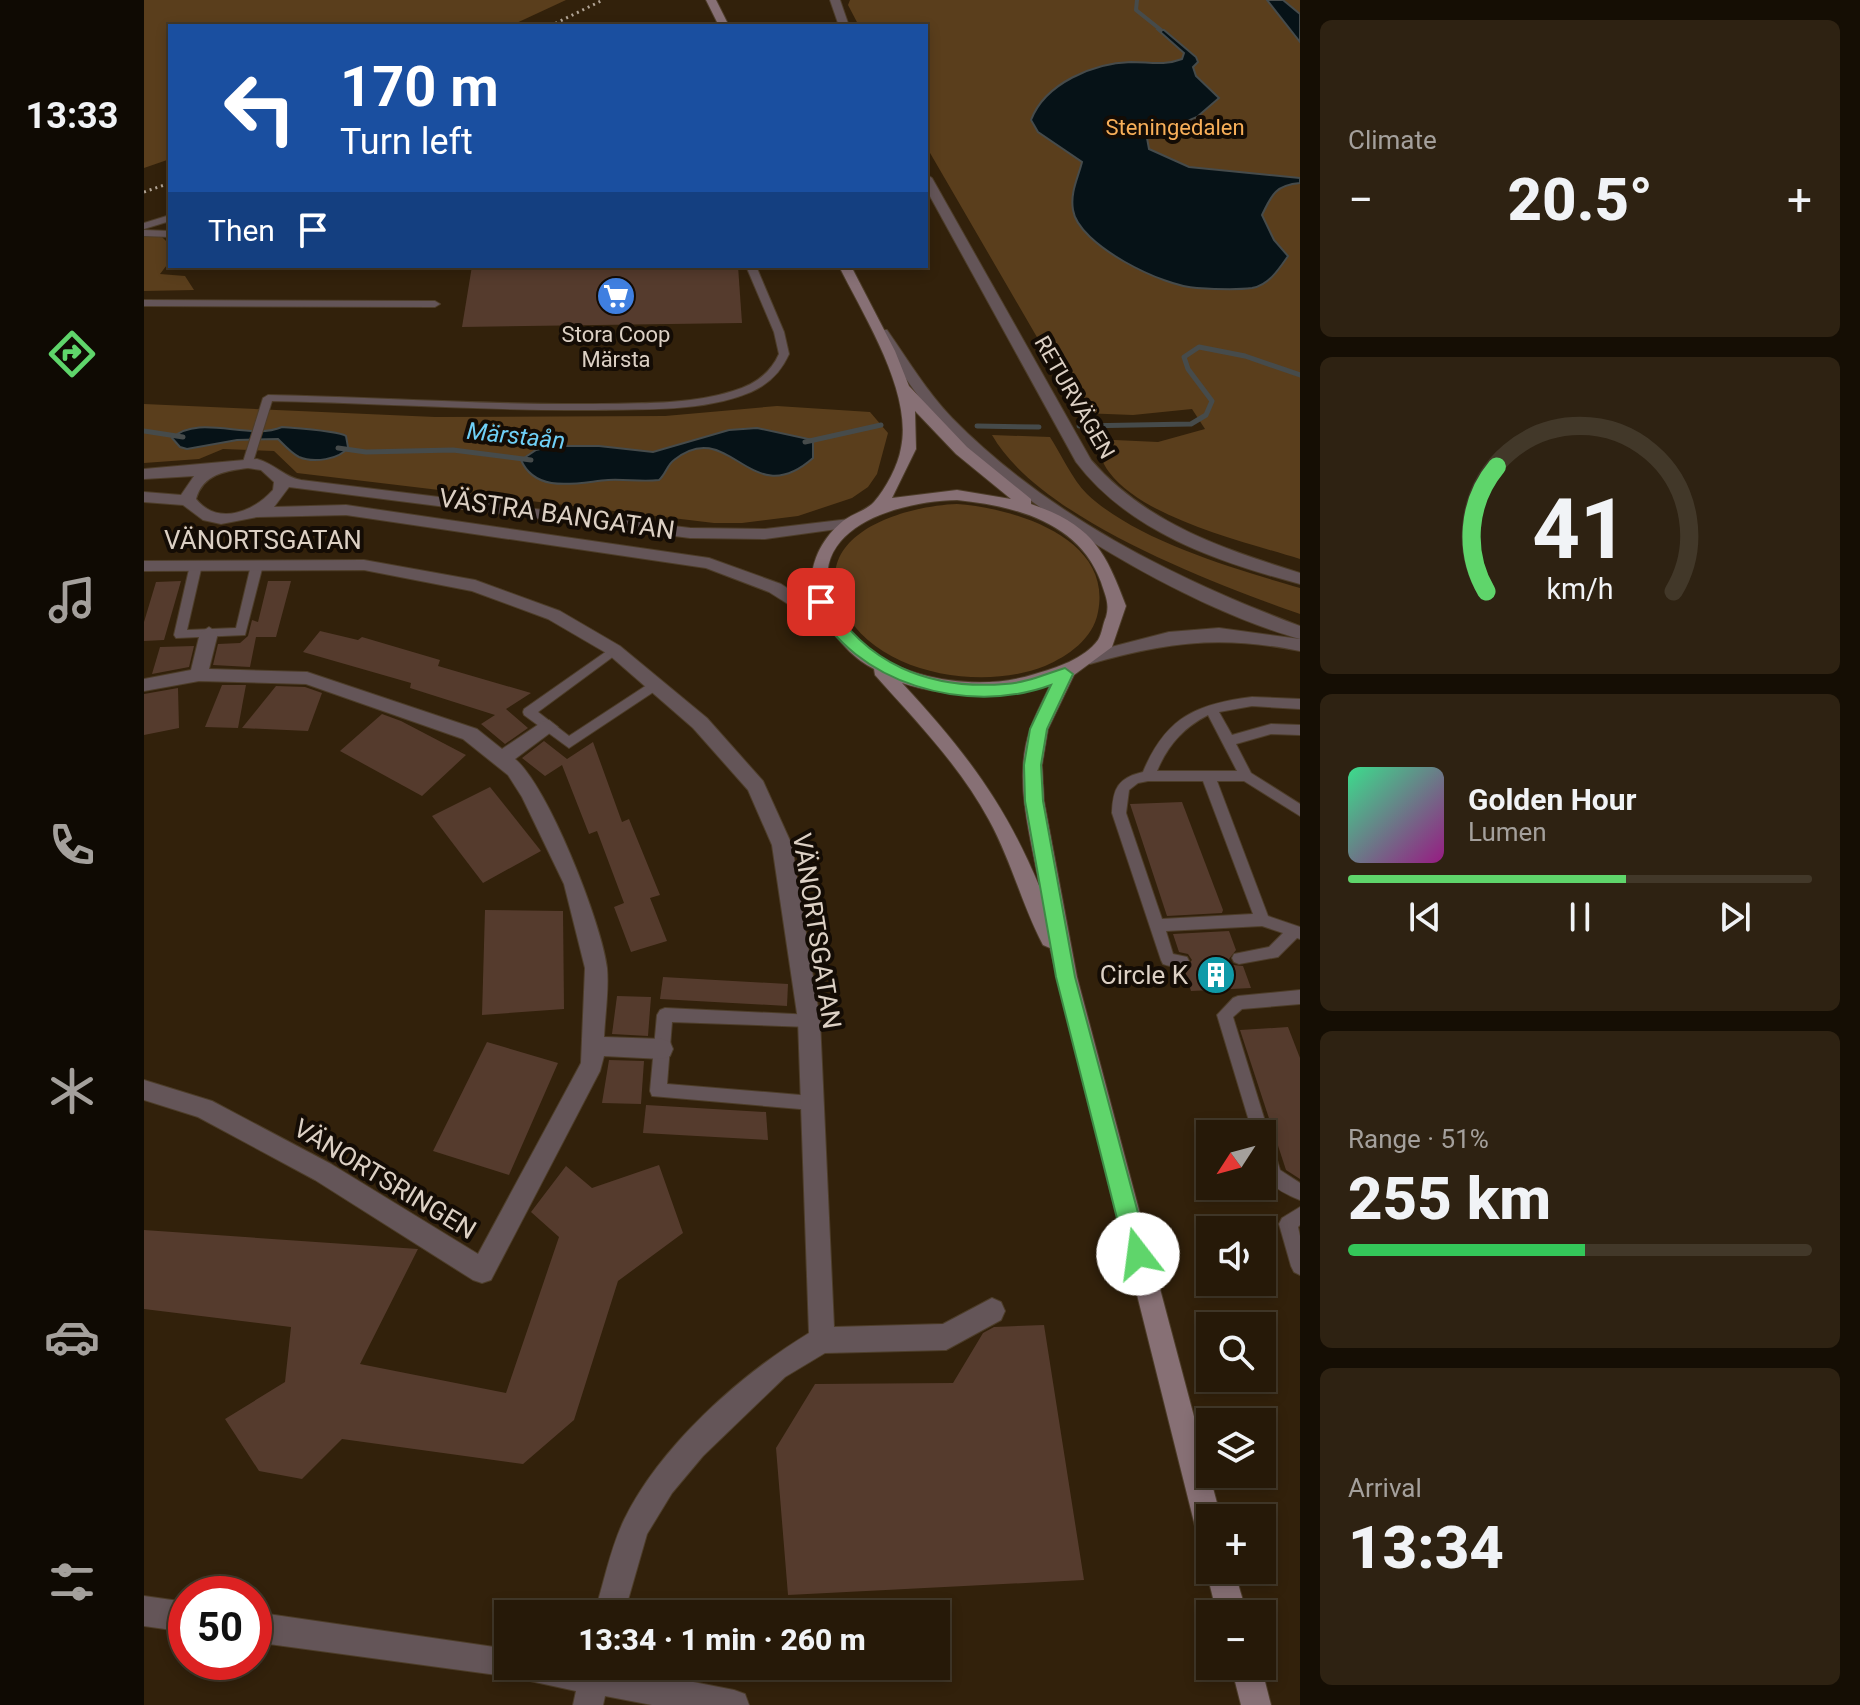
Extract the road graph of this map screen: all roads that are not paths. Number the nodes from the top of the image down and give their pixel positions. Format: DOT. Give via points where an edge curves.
graph roads {
  1 [pos="711,0"];
  2 [pos="835,0"];
  3 [pos="723,24"];
  4 [pos="843,24"];
  5 [pos="928,182"];
  6 [pos="168,219"];
  7 [pos="144,226"];
  8 [pos="144,233"];
  9 [pos="168,234"];
  10 [pos="752,268"];
  11 [pos="846,268"];
  12 [pos="144,303"];
  13 [pos="435,304"];
  14 [pos="870,317"];
  15 [pos="897,376"];
  16 [pos="250,454"];
  17 [pos="213,469"];
  18 [pos="144,474"];
  19 [pos="282,481"];
  20 [pos="144,497"];
  21 [pos="188,500"];
  22 [pos="879,507"];
  23 [pos="259,512"];
  24 [pos="1038,512"];
  25 [pos="852,522"];
  26 [pos="1080,537"];
  27 [pos="196,565"];
  28 [pos="257,565"];
  29 [pos="144,566"];
  30 [pos="1300,579"];
  31 [pos="1210,598"];
  32 [pos="832,624"];
  33 [pos="209,633"];
  34 [pos="1300,633"];
  35 [pos="1300,645"];
  36 [pos="614,650"];
  37 [pos="1090,658"];
  38 [pos="873,662"];
  39 [pos="1065,674"];
  40 [pos="199,675"];
  41 [pos="657,684"];
  42 [pos="144,685"];
  43 [pos="1300,704"];
  44 [pos="1211,708"];
  45 [pos="549,727"];
  46 [pos="1300,730"];
  47 [pos="1229,741"];
  48 [pos="503,758"];
  49 [pos="1148,776"];
  50 [pos="1208,776"];
  51 [pos="1246,776"];
  52 [pos="1300,811"];
  53 [pos="1262,920"];
  54 [pos="1158,925"];
  55 [pos="1296,933"];
  56 [pos="1239,958"];
  57 [pos="1182,961"];
  58 [pos="1066,977"];
  59 [pos="1300,997"];
  60 [pos="809,1020"];
  61 [pos="592,1046"];
  62 [pos="662,1049"];
  63 [pos="144,1090"];
  64 [pos="812,1103"];
  65 [pos="1256,1120"];
  66 [pos="1276,1177"];
  67 [pos="1300,1192"];
  68 [pos="1300,1215"];
  69 [pos="1300,1266"];
  70 [pos="992,1311"];
  71 [pos="822,1340"];
  72 [pos="1203,1504"];
  73 [pos="613,1600"];
  74 [pos="144,1611"];
  75 [pos="168,1614"];
  76 [pos="272,1630"];
  77 [pos="494,1662"];
  78 [pos="1250,1680"];
  79 [pos="593,1683"];
  80 [pos="734,1705"];
  81 [pos="1256,1705"];
  1 -- 3 [label="main road"];
  2 -- 4 [label="street"];
  5 -- 30 [label="street, RETURVÄGEN" via="1084,462 1111,495 1168,532"];
  6 -- 7 [label="lane"];
  8 -- 9 [label="lane"];
  10 -- 16 [label="lane" via="784,354 761,383 728,396 632,407 521,408 268,398"];
  11 -- 14 [label="main road"];
  12 -- 13 [label="lane"];
  14 -- 15 [label="main road"];
  14 -- 31 [label="street" via="931,404 981,453 1084,526"];
  15 -- 22 [label="main road" via="910,440"];
  15 -- 24 [label="main road" via="946,436"];
  16 -- 17 [label="street"];
  16 -- 19 [label="street, VÄSTRA BANGATAN"];
  17 -- 18 [label="street"];
  17 -- 21 [label="street" via="190,489"];
  19 -- 23 [label="street" via="281,491"];
  19 -- 25 [label="street, VÄSTRA BANGATAN" via="690,533 765,534"];
  20 -- 21 [label="street, VÄSTRA BANGATAN"];
  21 -- 23 [label="street, VÄSTRA BANGATAN" via="194,510 223,519"];
  22 -- 24 [label="main road" via="916,497 957,495"];
  22 -- 25 [label="main road"];
  23 -- 32 [label="street, VÄSTRA BANGATAN" via="346,510 709,563 775,588"];
  24 -- 26 [label="main road"];
  25 -- 32 [label="main road" via="834,539 818,579"];
  26 -- 31 [label="street"];
  26 -- 37 [label="main road" via="1108,570 1116,607 1104,642"];
  27 -- 28 [label="street, VÄNORTSGATAN"];
  27 -- 29 [label="street, VÄNORTSGATAN"];
  27 -- 33 [label="lane" via="180,635"];
  28 -- 33 [label="lane" via="241,632"];
  28 -- 36 [label="street, VÄNORTSGATAN" via="364,565 475,586 554,615"];
  31 -- 34 [label="street"];
  32 -- 38 [label="main road"];
  33 -- 40 [label="street"];
  35 -- 37 [label="street" via="1232,632 1198,632 1135,643"];
  36 -- 41 [label="street, VÄNORTSGATAN"];
  36 -- 45 [label="lane" via="529,712"];
  37 -- 39 [label="main road"];
  38 -- 39 [label="main road" via="902,676 969,691 1036,685"];
  38 -- 58 [label="main road" via="965,766 990,805"];
  39 -- 58 [label="main road" via="1039,729 1033,765 1034,801"];
  40 -- 42 [label="street, VÄNORTSRINGEN"];
  40 -- 48 [label="street, VÄNORTSRINGEN" via="307,678 470,734"];
  41 -- 45 [label="lane" via="569,743"];
  41 -- 60 [label="street, VÄNORTSGATAN" via="756,786 782,845"];
  43 -- 44 [label="lane" via="1253,699"];
  44 -- 47 [label="lane"];
  44 -- 49 [label="lane" via="1169,734 1156,749"];
  45 -- 48 [label="street"];
  46 -- 47 [label="lane" via="1271,729"];
  47 -- 51 [label="lane"];
  48 -- 61 [label="street, VÄNORTSRINGEN" via="530,794 574,884 596,968"];
  49 -- 50 [label="lane"];
  49 -- 54 [label="lane" via="1123,785 1119,813"];
  50 -- 51 [label="lane"];
  50 -- 53 [label="lane"];
  51 -- 52 [label="lane"];
  53 -- 54 [label="lane"];
  53 -- 55 [label="lane"];
  54 -- 57 [label="lane" via="1168,960"];
  55 -- 56 [label="lane" via="1273,953"];
  58 -- 72 [label="main road"];
  59 -- 65 [label="lane" via="1238,1003 1225,1015"];
  60 -- 62 [label="lane" via="665,1015"];
  60 -- 64 [label="street, VÄNORTSGATAN"];
  61 -- 62 [label="street"];
  61 -- 63 [label="street, VÄNORTSRINGEN" via="592,1064 482,1271 242,1128 204,1108"];
  62 -- 64 [label="lane" via="658,1091"];
  64 -- 71 [label="street, VÄNORTSGATAN"];
  66 -- 67 [label="lane"];
  68 -- 69 [label="lane" via="1288,1224"];
  70 -- 71 [label="street" via="946,1337"];
  71 -- 73 [label="street" via="776,1368 736,1403 662,1483 635,1528"];
  74 -- 75 [label="street"];
  76 -- 77 [label="street"];
  78 -- 81 [label="main road"];
  79 -- 80 [label="street"];
}
